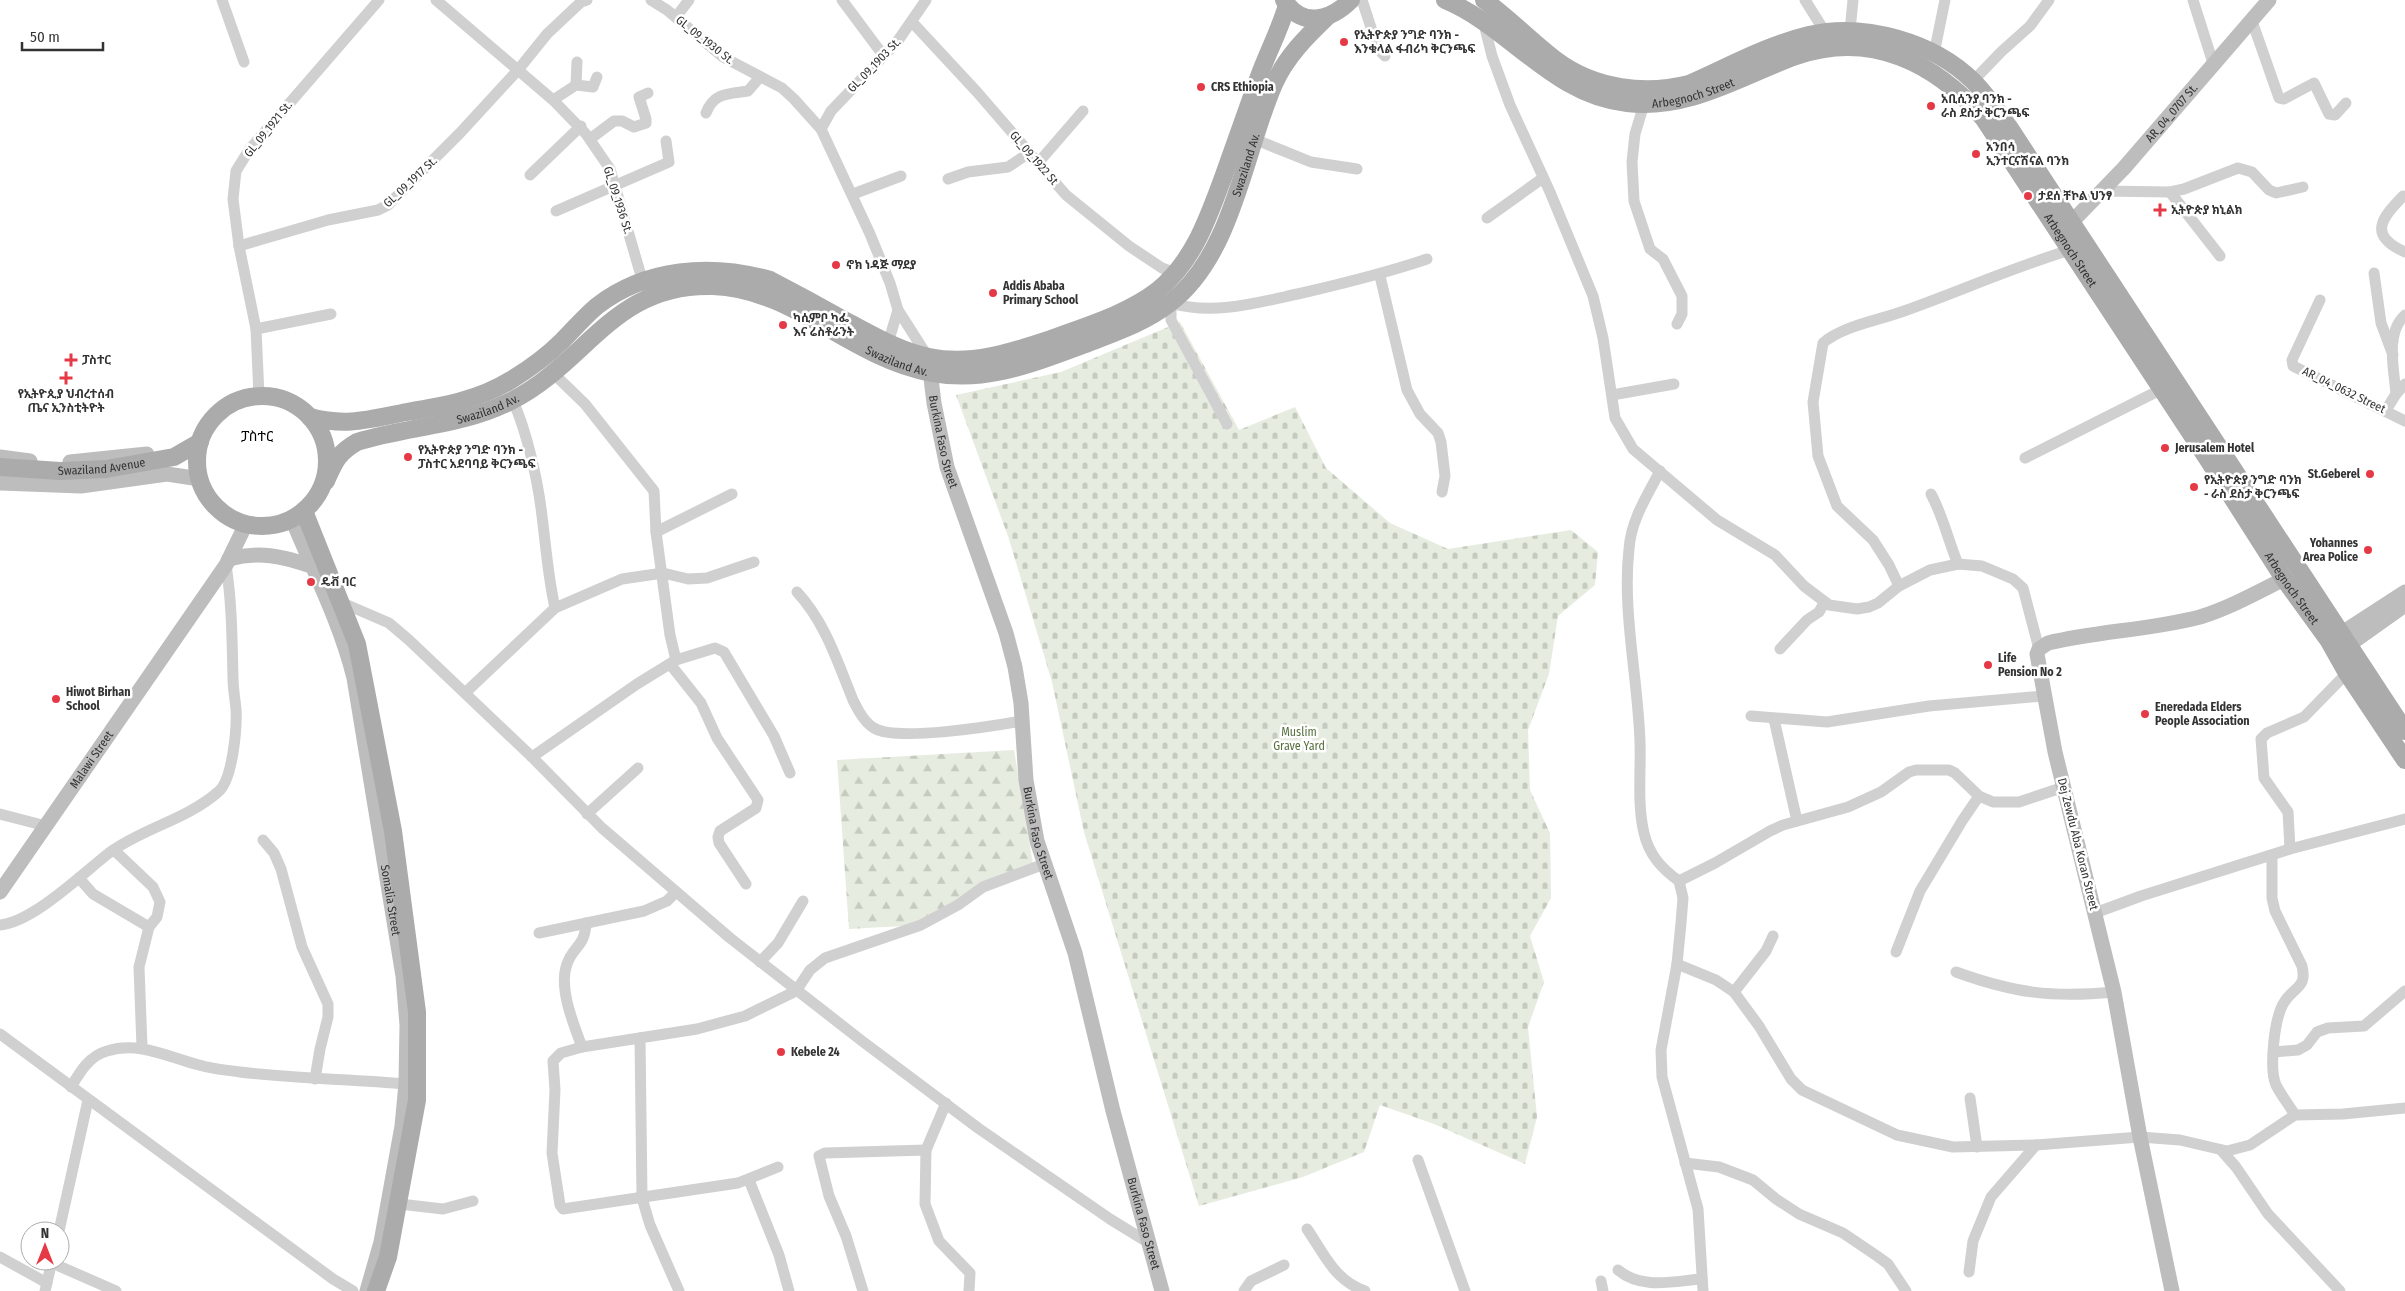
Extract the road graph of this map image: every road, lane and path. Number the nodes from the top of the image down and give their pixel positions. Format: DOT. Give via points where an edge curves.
graph roads {
  1 [pos="222,0"];
  2 [pos="379,0"];
  3 [pos="436,0"];
  4 [pos="651,0"];
  5 [pos="689,0"];
  6 [pos="842,0"];
  7 [pos="926,0"];
  8 [pos="1352,0"];
  9 [pos="1362,0"];
  10 [pos="1445,0"];
  11 [pos="1805,0"];
  12 [pos="1853,0"];
  13 [pos="1945,0"];
  14 [pos="2048,0"];
  15 [pos="2193,0"];
  16 [pos="2269,0"];
  17 [pos="582,1"];
  18 [pos="1285,2"];
  19 [pos="1489,7"];
  20 [pos="676,17"];
  21 [pos="1327,17"];
  22 [pos="2252,21"];
  23 [pos="912,22"];
  24 [pos="1850,31"];
  25 [pos="1825,32"];
  26 [pos="1934,54"];
  27 [pos="882,55"];
  28 [pos="1385,56"];
  29 [pos="244,62"];
  30 [pos="578,62"];
  31 [pos="2212,63"];
  32 [pos="518,70"];
  33 [pos="597,77"];
  34 [pos="760,77"];
  35 [pos="1973,81"];
  36 [pos="576,85"];
  37 [pos="648,93"];
  38 [pos="553,100"];
  39 [pos="2346,103"];
  40 [pos="1644,104"];
  41 [pos="1084,111"];
  42 [pos="706,113"];
  43 [pos="580,126"];
  44 [pos="821,129"];
  45 [pos="590,139"];
  46 [pos="1254,139"];
  47 [pos="666,141"];
  48 [pos="1029,153"];
  49 [pos="1038,163"];
  50 [pos="1357,169"];
  51 [pos="530,176"];
  52 [pos="901,176"];
  53 [pos="1543,178"];
  54 [pos="948,179"];
  55 [pos="615,186"];
  56 [pos="2303,187"];
  57 [pos="2102,191"];
  58 [pos="2170,192"];
  59 [pos="853,194"];
  60 [pos="2404,196"];
  61 [pos="556,211"];
  62 [pos="1487,218"];
  63 [pos="2065,229"];
  64 [pos="239,246"];
  65 [pos="2070,250"];
  66 [pos="2405,252"];
  67 [pos="2220,256"];
  68 [pos="1428,259"];
  69 [pos="1175,273"];
  70 [pos="2374,273"];
  71 [pos="1380,276"];
  72 [pos="645,289"];
  73 [pos="2320,300"];
  74 [pos="1171,303"];
  75 [pos="898,310"];
  76 [pos="331,314"];
  77 [pos="2405,315"];
  78 [pos="1677,324"];
  79 [pos="256,329"];
  80 [pos="888,343"];
  81 [pos="2392,355"];
  82 [pos="929,365"];
  83 [pos="553,373"];
  84 [pos="1674,384"];
  85 [pos="2405,384"];
  86 [pos="2162,389"];
  87 [pos="2396,394"];
  88 [pos="1612,395"];
  89 [pos="259,396"];
  90 [pos="513,400"];
  91 [pos="2386,410"];
  92 [pos="310,417"];
  93 [pos="2405,421"];
  94 [pos="1227,424"];
  95 [pos="201,439"];
  96 [pos="0,457"];
  97 [pos="2025,458"];
  98 [pos="0,467"];
  99 [pos="1660,472"];
  100 [pos="0,473"];
  101 [pos="199,475"];
  102 [pos="326,481"];
  103 [pos="0,483"];
  104 [pos="1442,492"];
  105 [pos="732,494"];
  106 [pos="1931,494"];
  107 [pos="298,515"];
  108 [pos="246,524"];
  109 [pos="656,532"];
  110 [pos="227,562"];
  111 [pos="754,562"];
  112 [pos="1958,564"];
  113 [pos="311,566"];
  114 [pos="663,574"];
  115 [pos="2284,579"];
  116 [pos="1899,586"];
  117 [pos="798,592"];
  118 [pos="2405,592"];
  119 [pos="333,599"];
  120 [pos="1824,603"];
  121 [pos="2405,606"];
  122 [pos="555,608"];
  123 [pos="2339,643"];
  124 [pos="1780,649"];
  125 [pos="2039,649"];
  126 [pos="673,662"];
  127 [pos="2347,673"];
  128 [pos="465,693"];
  129 [pos="2043,696"];
  130 [pos="1751,716"];
  131 [pos="1774,719"];
  132 [pos="1022,721"];
  133 [pos="2405,731"];
  134 [pos="532,756"];
  135 [pos="2405,760"];
  136 [pos="638,768"];
  137 [pos="790,773"];
  138 [pos="2064,787"];
  139 [pos="1980,796"];
  140 [pos="0,814"];
  141 [pos="587,814"];
  142 [pos="2405,819"];
  143 [pos="1797,821"];
  144 [pos="46,826"];
  145 [pos="262,840"];
  146 [pos="114,850"];
  147 [pos="2290,850"];
  148 [pos="2272,856"];
  149 [pos="1044,864"];
  150 [pos="79,878"];
  151 [pos="1679,881"];
  152 [pos="746,884"];
  153 [pos="0,892"];
  154 [pos="676,892"];
  155 [pos="803,902"];
  156 [pos="2095,913"];
  157 [pos="586,923"];
  158 [pos="0,925"];
  159 [pos="149,927"];
  160 [pos="539,933"];
  161 [pos="1773,936"];
  162 [pos="1896,952"];
  163 [pos="760,962"];
  164 [pos="1677,964"];
  165 [pos="1956,972"];
  166 [pos="796,991"];
  167 [pos="1734,992"];
  168 [pos="2114,992"];
  169 [pos="2405,992"];
  170 [pos="0,1035"];
  171 [pos="640,1038"];
  172 [pos="142,1047"];
  173 [pos="582,1047"];
  174 [pos="2274,1052"];
  175 [pos="315,1078"];
  176 [pos="406,1084"];
  177 [pos="71,1087"];
  178 [pos="1970,1098"];
  179 [pos="88,1100"];
  180 [pos="946,1103"];
  181 [pos="2405,1108"];
  182 [pos="2295,1115"];
  183 [pos="2140,1137"];
  184 [pos="2036,1145"];
  185 [pos="1977,1147"];
  186 [pos="926,1150"];
  187 [pos="2224,1150"];
  188 [pos="1418,1160"];
  189 [pos="1685,1163"];
  190 [pos="778,1167"];
  191 [pos="749,1180"];
  192 [pos="642,1198"];
  193 [pos="473,1202"];
  194 [pos="394,1203"];
  195 [pos="61,1221"];
  196 [pos="1307,1229"];
  197 [pos="1149,1243"];
  198 [pos="0,1257"];
  199 [pos="1284,1265"];
  200 [pos="70,1270"];
  201 [pos="1618,1270"];
  202 [pos="50,1271"];
  203 [pos="1969,1272"];
  204 [pos="1702,1285"];
  205 [pos="46,1287"];
  206 [pos="116,1291"];
  207 [pos="353,1291"];
  208 [pos="367,1291"];
  209 [pos="376,1291"];
  210 [pos="679,1291"];
  211 [pos="789,1291"];
  212 [pos="863,1291"];
  213 [pos="968,1291"];
  214 [pos="1162,1291"];
  215 [pos="1244,1291"];
  216 [pos="1365,1291"];
  217 [pos="1465,1291"];
  218 [pos="1906,1291"];
  219 [pos="2172,1291"];
  220 [pos="2340,1291"];
  1 -- 29 [label="street"];
  2 -- 64 [label="street, GL_09_1921 St." via="238,165 233,198"];
  3 -- 32 [label="street, GL_09_1936 St."];
  4 -- 20 [label="street, GL_09_1930 St."];
  5 -- 20 [label="street"];
  6 -- 27 [label="street"];
  7 -- 23 [label="street, GL_09_1903 St."];
  8 -- 21 [label="main road, Swaziland Av."];
  9 -- 28 [label="street" via="1378,49"];
  10 -- 19 [label="main road, Arbegnoch Street"];
  11 -- 25 [label="street"];
  12 -- 24 [label="street"];
  13 -- 26 [label="street"];
  14 -- 35 [label="street" via="2030,26"];
  15 -- 31 [label="street"];
  16 -- 22 [label="main road, AR_04_0707 St."];
  17 -- 32 [label="street, GL_09_1917 St." via="547,34"];
  18 -- 21 [label="main road" via="1305,17"];
  18 -- 69 [label="main road, Swaziland Av." via="1278,36 1258,79 1201,235"];
  19 -- 25 [label="main road, Arbegnoch Street" via="1576,72 1615,86 1648,90 1689,84 1777,46"];
  19 -- 40 [label="main road, Arbegnoch Street" via="1507,41 1566,83 1594,96"];
  19 -- 53 [label="street" via="1502,83"];
  20 -- 34 [label="street, GL_09_1930 St." via="723,57"];
  21 -- 46 [label="main road, Swaziland Av." via="1302,41 1274,82"];
  22 -- 31 [label="main road, AR_04_0707 St."];
  22 -- 39 [label="street" via="2279,98 2284,99 2314,83 2329,114 2336,115"];
  23 -- 27 [label="street, GL_09_1903 St."];
  23 -- 48 [label="street, GL_09_1922 St"];
  24 -- 25 [label="main road, Arbegnoch Street"];
  24 -- 26 [label="main road, Arbegnoch Street" via="1893,38"];
  26 -- 35 [label="main road, Arbegnoch Street"];
  27 -- 44 [label="street, GL_09_1903 St." via="831,111"];
  30 -- 36 [label="street"];
  31 -- 57 [label="main road, AR_04_0707 St."];
  32 -- 38 [label="street, GL_09_1936 St."];
  32 -- 64 [label="street, GL_09_1917 St." via="388,205"];
  33 -- 36 [label="street" via="592,87"];
  34 -- 42 [label="street" via="748,91 718,96"];
  34 -- 44 [label="street, GL_09_1930 St." via="794,98"];
  35 -- 63 [label="main road, Arbegnoch Street" via="2009,127"];
  36 -- 38 [label="street"];
  37 -- 45 [label="street" via="639,97 646,123 634,127 614,121"];
  38 -- 43 [label="street, GL_09_1936 St."];
  40 -- 63 [label="main road, Arbegnoch Street" via="1669,103 1713,92 1817,50 1865,49 1896,54 1939,76 1975,109"];
  40 -- 78 [label="street" via="1632,156 1634,201 1650,250 1663,259 1682,296 1682,314"];
  41 -- 49 [label="street"];
  43 -- 45 [label="street, GL_09_1936 St."];
  43 -- 51 [label="street"];
  44 -- 59 [label="street, GL_09_1930 St."];
  45 -- 55 [label="street, GL_09_1936 St." via="610,169"];
  46 -- 50 [label="street" via="1311,162"];
  46 -- 74 [label="main road, Swaziland Av." via="1215,244 1195,277"];
  47 -- 55 [label="street" via="669,162"];
  48 -- 49 [label="street, GL_09_1922 St"];
  48 -- 54 [label="street" via="1008,167 968,172"];
  49 -- 69 [label="street, GL_09_1922 St" via="1081,209 1147,259"];
  52 -- 59 [label="street"];
  53 -- 62 [label="street"];
  53 -- 88 [label="street" via="1594,296"];
  55 -- 61 [label="street"];
  55 -- 72 [label="street, GL_09_1936 St."];
  56 -- 58 [label="street" via="2276,194 2249,170 2238,168"];
  57 -- 58 [label="street"];
  57 -- 63 [label="main road, AR_04_0707 St."];
  58 -- 67 [label="street"];
  59 -- 75 [label="street, GL_09_1930 St."];
  60 -- 66 [label="street" via="2381,222 2386,238"];
  63 -- 65 [label="main road, Arbegnoch Street"];
  63 -- 123 [label="main road, Arbegnoch Street"];
  64 -- 79 [label="street, GL_09_1921 St."];
  65 -- 86 [label="main road, Arbegnoch Street"];
  65 -- 116 [label="street" via="1903,312 1836,333 1823,343 1813,402 1818,456 1837,506 1873,540"];
  68 -- 71 [label="street"];
  69 -- 82 [label="main road, Swaziland Av." via="1137,304 1023,348 980,358 946,359"];
  70 -- 81 [label="street" via="2381,323"];
  71 -- 74 [label="street" via="1251,304 1209,308"];
  71 -- 104 [label="street" via="1407,390 1420,414 1442,442 1445,476"];
  72 -- 80 [label="main road, Swaziland Av." via="683,272 707,270 748,274 770,280"];
  72 -- 82 [label="main road, Swaziland Av." via="666,291 714,286 746,291 793,309 876,354"];
  72 -- 83 [label="main road, Swaziland Av."];
  72 -- 92 [label="main road, Swaziland Av." via="618,291 597,306 545,356 494,389 437,407 365,421 331,423"];
  73 -- 91 [label="street, AR_04_0632 Street" via="2292,360 2294,366"];
  74 -- 82 [label="main road, Swaziland Av." via="1117,333 1029,366 978,376 945,376"];
  74 -- 94 [label="street" via="1171,320"];
  75 -- 80 [label="street"];
  75 -- 82 [label="street, GL_09_1930 St."];
  76 -- 79 [label="street"];
  77 -- 81 [label="street" via="2395,326"];
  79 -- 89 [label="street, GL_09_1921 St."];
  80 -- 82 [label="main road, Swaziland Av."];
  81 -- 87 [label="street"];
  82 -- 132 [label="main road, Burkina Faso Street" via="947,467 1010,647"];
  83 -- 90 [label="main road, Swaziland Av."];
  83 -- 109 [label="street" via="585,404 650,483 656,498"];
  84 -- 88 [label="street"];
  85 -- 87 [label="street"];
  86 -- 97 [label="street"];
  86 -- 115 [label="main road, Arbegnoch Street"];
  87 -- 91 [label="street"];
  88 -- 99 [label="street" via="1615,418 1621,430 1633,449"];
  89 -- 92 [label="main road" via="278,398 295,405"];
  89 -- 95 [label="main road" via="225,408 208,425"];
  90 -- 102 [label="main road, Swaziland Av." via="449,424 358,442 336,458"];
  90 -- 122 [label="street" via="539,499"];
  91 -- 93 [label="street, AR_04_0632 Street"];
  92 -- 102 [label="main road" via="325,443 328,458"];
  95 -- 96 [label="main road" via="167,450 100,460 42,462"];
  95 -- 98 [label="main road, Swaziland Avenue" via="174,457 106,469 60,471"];
  95 -- 101 [label="main road" via="197,454"];
  99 -- 120 [label="street" via="1721,523 1775,555"];
  99 -- 151 [label="street" via="1639,512 1631,536 1629,616 1638,710 1644,834 1654,858"];
  100 -- 101 [label="main road, Swaziland Avenue" via="83,477 175,464 186,465"];
  101 -- 103 [label="main road" via="168,474 81,486"];
  101 -- 108 [label="main road" via="206,495 214,505 223,514"];
  102 -- 107 [label="main road" via="314,500"];
  105 -- 109 [label="street"];
  106 -- 112 [label="street" via="1942,513"];
  107 -- 108 [label="main road" via="277,524"];
  107 -- 113 [label="main road, Somalia Street"];
  107 -- 119 [label="main road"];
  108 -- 110 [label="main road, Malawi Street"];
  109 -- 114 [label="street"];
  110 -- 113 [label="main road" via="256,554 270,554"];
  110 -- 144 [label="main road, Malawi Street"];
  110 -- 146 [label="street" via="236,710 226,783 217,794 181,816"];
  111 -- 114 [label="street" via="707,578"];
  112 -- 116 [label="street" via="1930,570"];
  112 -- 125 [label="street" via="1982,566 2021,585"];
  113 -- 119 [label="main road, Somalia Street"];
  114 -- 122 [label="street" via="622,579"];
  114 -- 126 [label="street"];
  115 -- 123 [label="main road, Arbegnoch Street"];
  115 -- 125 [label="main road" via="2202,616 2076,637 2048,643"];
  116 -- 120 [label="street" via="1868,607 1857,609"];
  117 -- 132 [label="street" via="811,608 837,656 850,693 872,728 896,735"];
  118 -- 123 [label="main road"];
  119 -- 128 [label="street" via="389,624"];
  119 -- 176 [label="main road, Somalia Street" via="348,653 367,753 403,976 407,1026"];
  119 -- 194 [label="main road" via="357,644 374,726 393,831 417,1012 416,1100"];
  120 -- 124 [label="street" via="1819,612"];
  121 -- 123 [label="main road"];
  122 -- 128 [label="street"];
  123 -- 127 [label="main road, Arbegnoch Street"];
  123 -- 133 [label="main road, Arbegnoch Street"];
  125 -- 129 [label="main road, Dej Zewdu Aba Koran Street" via="2037,660"];
  126 -- 134 [label="street"];
  126 -- 137 [label="street" via="711,648 722,650 774,736"];
  126 -- 152 [label="street" via="701,703 716,738 758,800 756,808 720,831 718,837"];
  127 -- 135 [label="main road, Arbegnoch Street"];
  127 -- 147 [label="street" via="2304,717 2267,733 2261,739 2264,778 2288,812"];
  128 -- 134 [label="street"];
  129 -- 131 [label="street" via="1929,706 1827,722"];
  129 -- 138 [label="main road, Dej Zewdu Aba Koran Street"];
  130 -- 131 [label="street"];
  131 -- 143 [label="street"];
  132 -- 149 [label="main road, Burkina Faso Street" via="1028,798"];
  134 -- 141 [label="street"];
  136 -- 141 [label="street"];
  138 -- 139 [label="street" via="2019,802 1993,802"];
  138 -- 156 [label="main road, Dej Zewdu Aba Koran Street"];
  139 -- 143 [label="street" via="1949,770 1916,770 1866,800"];
  139 -- 162 [label="street" via="1920,891"];
  140 -- 144 [label="street"];
  141 -- 154 [label="street"];
  142 -- 147 [label="street"];
  143 -- 151 [label="street" via="1770,831"];
  144 -- 153 [label="main road, Malawi Street"];
  145 -- 175 [label="street" via="274,853 281,869 302,947 328,1004"];
  146 -- 150 [label="street"];
  146 -- 159 [label="street" via="153,887 159,897 160,909"];
  147 -- 148 [label="street"];
  148 -- 156 [label="street"];
  148 -- 174 [label="street" via="2275,911 2304,974 2303,984 2280,1009 2274,1032"];
  149 -- 166 [label="street" via="983,887 921,925 825,958 810,970"];
  149 -- 197 [label="main road, Burkina Faso Street" via="1075,954"];
  150 -- 158 [label="street" via="18,921"];
  150 -- 159 [label="street" via="93,894"];
  151 -- 164 [label="street" via="1683,898"];
  154 -- 157 [label="street" via="654,908"];
  154 -- 163 [label="street"];
  155 -- 163 [label="street" via="778,943"];
  156 -- 168 [label="main road, Dej Zewdu Aba Koran Street"];
  157 -- 160 [label="street"];
  157 -- 173 [label="street" via="585,936 567,962 566,970 569,1010"];
  159 -- 172 [label="street" via="138,977"];
  161 -- 167 [label="street" via="1766,951"];
  163 -- 166 [label="street"];
  164 -- 167 [label="street" via="1716,980"];
  164 -- 189 [label="street" via="1661,1064 1664,1090"];
  165 -- 168 [label="street" via="2025,992 2067,995"];
  166 -- 171 [label="street" via="731,1021 697,1030"];
  166 -- 180 [label="street"];
  167 -- 185 [label="street" via="1791,1079 1802,1090 1897,1135 1935,1144"];
  168 -- 183 [label="main road, Dej Zewdu Aba Koran Street"];
  169 -- 174 [label="street" via="2364,1026 2328,1028 2317,1032 2307,1045 2298,1050"];
  170 -- 177 [label="street"];
  171 -- 173 [label="street"];
  171 -- 192 [label="street"];
  172 -- 175 [label="street" via="200,1066 277,1077"];
  172 -- 177 [label="street" via="107,1050 98,1054 84,1066"];
  173 -- 192 [label="street" via="557,1055 552,1064 555,1090 552,1154 561,1207"];
  174 -- 182 [label="street" via="2276,1085"];
  175 -- 176 [label="street"];
  176 -- 194 [label="main road, Somalia Street"];
  177 -- 179 [label="street"];
  178 -- 185 [label="street"];
  179 -- 195 [label="street"];
  179 -- 207 [label="street" via="332,1279"];
  180 -- 186 [label="street"];
  180 -- 197 [label="street" via="1055,1182"];
  181 -- 182 [label="street"];
  182 -- 187 [label="street" via="2250,1145"];
  183 -- 184 [label="street"];
  183 -- 187 [label="street" via="2180,1140"];
  183 -- 219 [label="main road, Dej Zewdu Aba Koran Street"];
  184 -- 185 [label="street"];
  184 -- 203 [label="street" via="1991,1197 1973,1241"];
  186 -- 212 [label="street" via="824,1153 819,1156 829,1196 846,1236"];
  186 -- 213 [label="street" via="923,1194 928,1216 938,1241 970,1273"];
  187 -- 220 [label="street" via="2268,1214"];
  188 -- 217 [label="street"];
  189 -- 204 [label="street" via="1698,1209"];
  189 -- 218 [label="street" via="1719,1167 1753,1180 1800,1214 1843,1233 1877,1256 1888,1264"];
  190 -- 191 [label="street"];
  191 -- 192 [label="street"];
  191 -- 211 [label="street" via="779,1255"];
  192 -- 210 [label="street" via="650,1225"];
  193 -- 194 [label="street" via="443,1209"];
  194 -- 208 [label="main road, Somalia Street"];
  194 -- 209 [label="main road" via="388,1257"];
  196 -- 216 [label="street" via="1337,1274 1350,1285"];
  197 -- 214 [label="main road, Burkina Faso Street"];
  198 -- 205 [label="street"];
  199 -- 215 [label="street" via="1252,1282"];
  200 -- 206 [label="street"];
  201 -- 204 [label="street" via="1630,1279 1643,1282"];
  202 -- 205 [label="street"];
}
